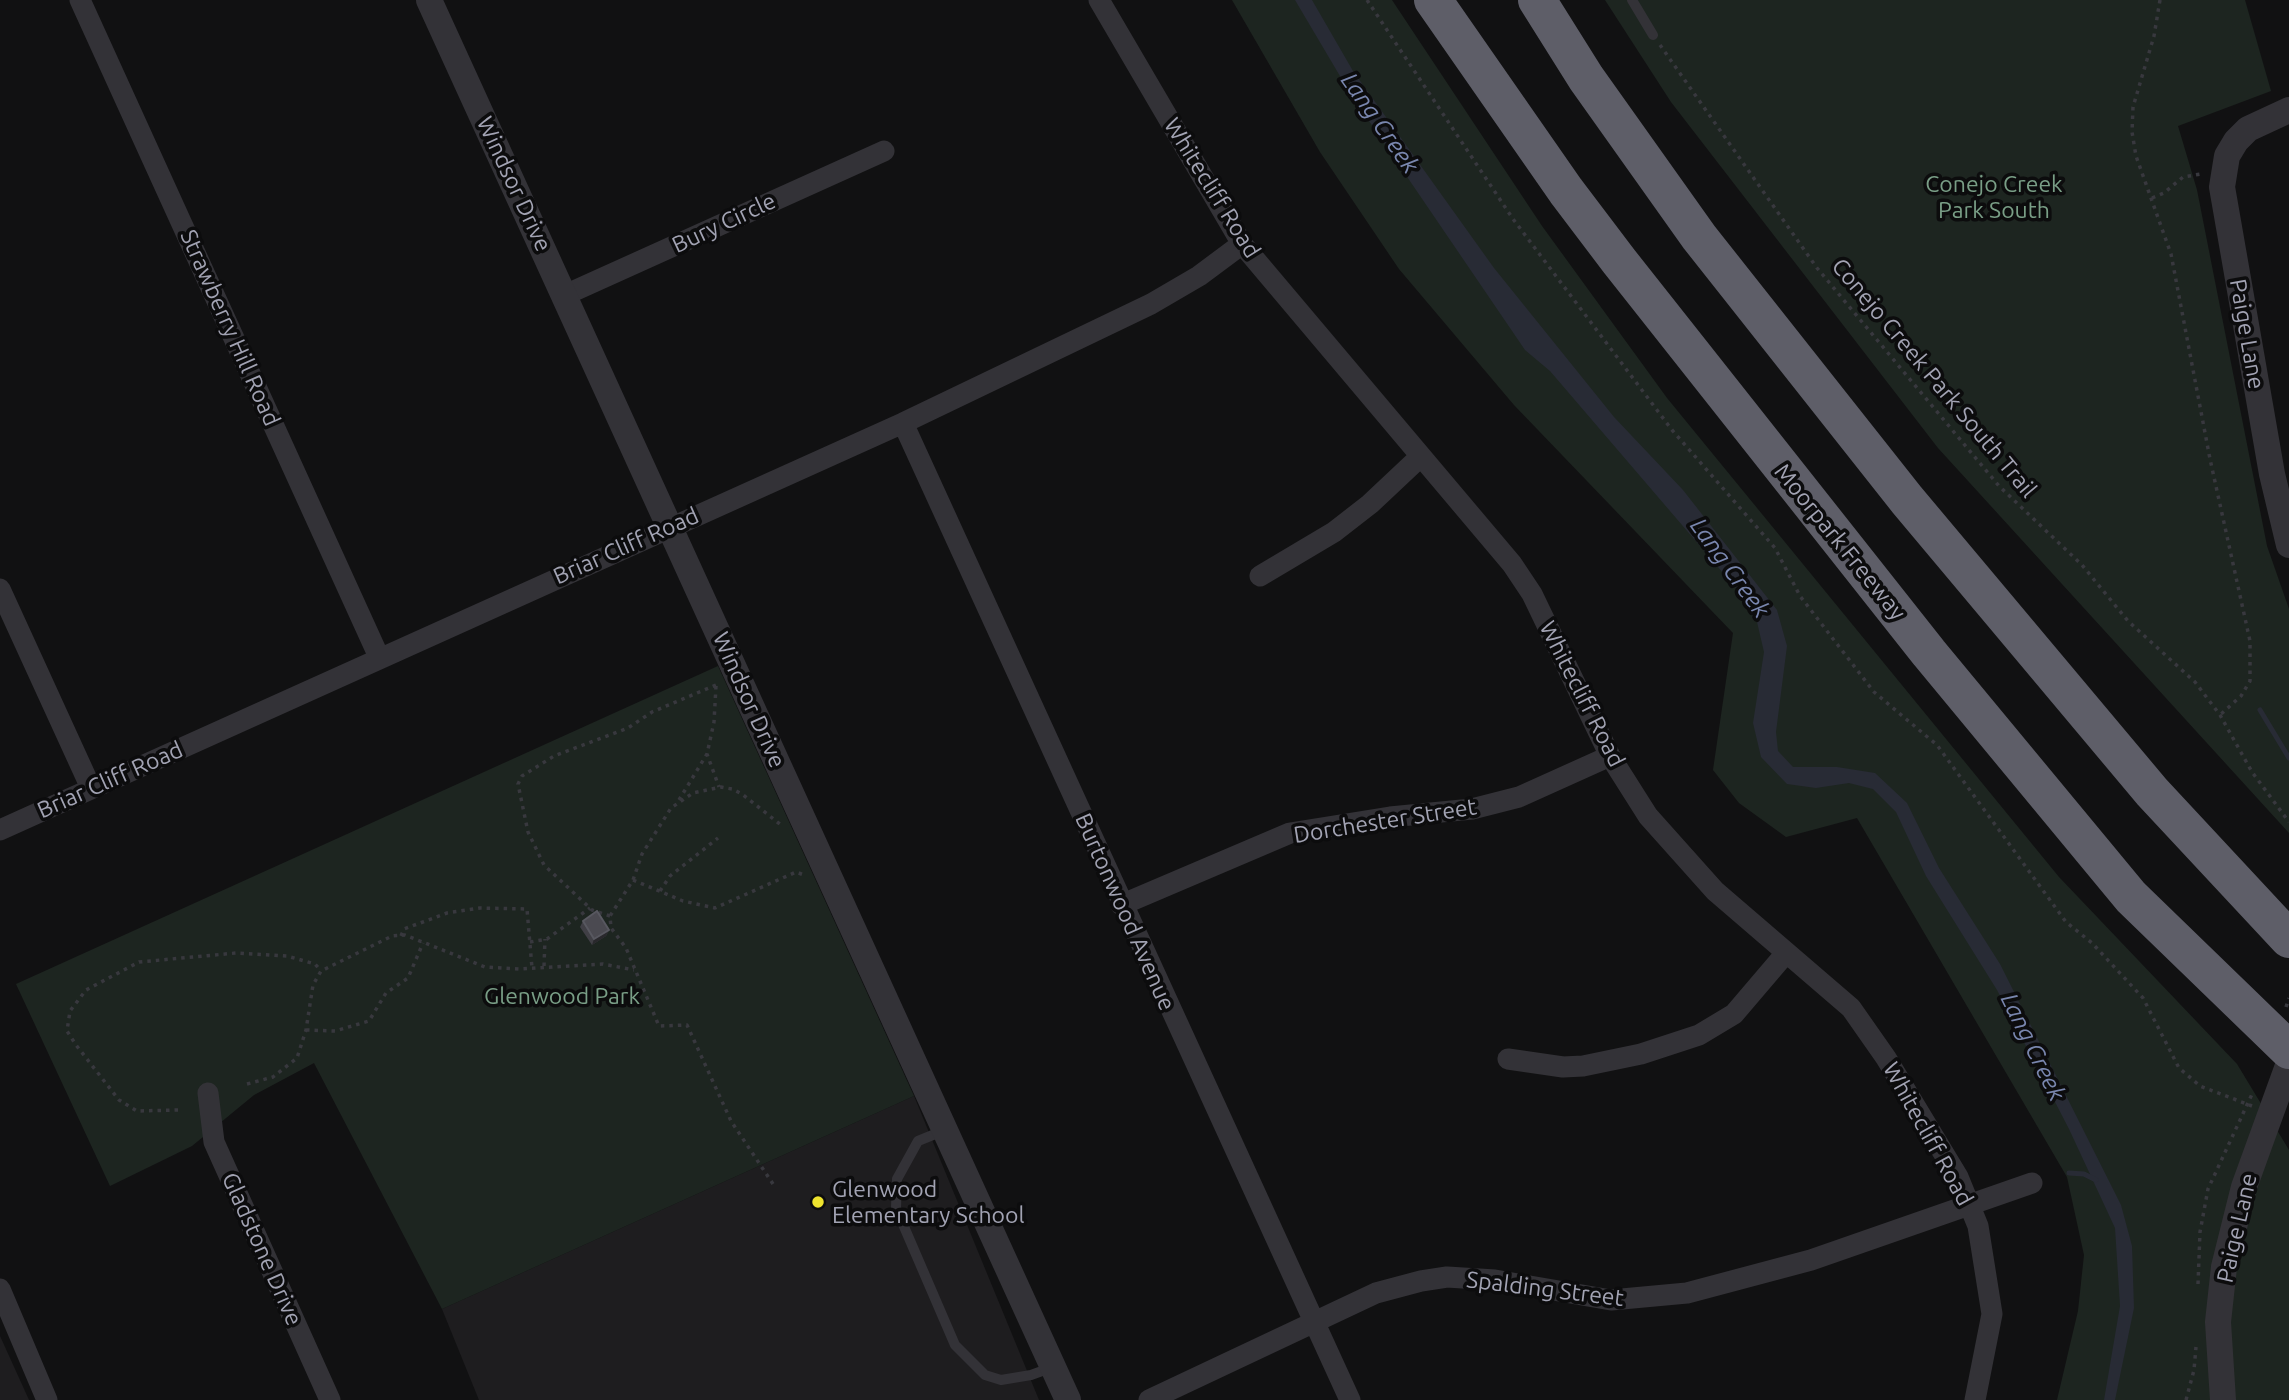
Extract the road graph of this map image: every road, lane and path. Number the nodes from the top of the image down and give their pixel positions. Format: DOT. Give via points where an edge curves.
graph roads {
  1 [pos="80,0"];
  2 [pos="429,0"];
  3 [pos="1099,0"];
  4 [pos="1367,0"];
  5 [pos="1433,0"];
  6 [pos="1537,0"];
  7 [pos="1632,0"];
  8 [pos="2160,0"];
  9 [pos="1653,34"];
  10 [pos="2289,110"];
  11 [pos="884,151"];
  12 [pos="2223,174"];
  13 [pos="2152,198"];
  14 [pos="1242,244"];
  15 [pos="565,295"];
  16 [pos="903,423"];
  17 [pos="1420,457"];
  18 [pos="670,527"];
  19 [pos="2289,545"];
  20 [pos="1260,576"];
  21 [pos="0,589"];
  22 [pos="379,657"];
  23 [pos="718,674"];
  24 [pos="716,685"];
  25 [pos="2220,715"];
  26 [pos="707,754"];
  27 [pos="1610,756"];
  28 [pos="719,787"];
  29 [pos="91,788"];
  30 [pos="679,800"];
  31 [pos="2289,822"];
  32 [pos="0,830"];
  33 [pos="787,832"];
  34 [pos="718,838"];
  35 [pos="804,875"];
  36 [pos="632,880"];
  37 [pos="660,891"];
  38 [pos="1121,905"];
  39 [pos="590,908"];
  40 [pos="610,916"];
  41 [pos="2284,934"];
  42 [pos="401,936"];
  43 [pos="545,939"];
  44 [pos="530,942"];
  45 [pos="423,943"];
  46 [pos="1786,953"];
  47 [pos="544,966"];
  48 [pos="532,968"];
  49 [pos="321,971"];
  50 [pos="636,971"];
  51 [pos="306,1030"];
  52 [pos="2289,1050"];
  53 [pos="1508,1059"];
  54 [pos="2289,1063"];
  55 [pos="247,1084"];
  56 [pos="208,1093"];
  57 [pos="178,1110"];
  58 [pos="2269,1115"];
  59 [pos="945,1130"];
  60 [pos="2032,1183"];
  61 [pos="773,1184"];
  62 [pos="1971,1206"];
  63 [pos="0,1289"];
  64 [pos="1314,1324"];
  65 [pos="1053,1367"];
  66 [pos="47,1400"];
  67 [pos="330,1400"];
  68 [pos="1068,1400"];
  69 [pos="1149,1400"];
  70 [pos="1350,1400"];
  71 [pos="1975,1400"];
  72 [pos="2223,1400"];
  1 -- 22 [label="street, Strawberry Hill Road"];
  2 -- 15 [label="street, Windsor Drive"];
  3 -- 14 [label="street, Whitecliff Road"];
  4 -- 58 [label="path" via="1513,219 1672,429 1775,548 1800,596 1874,692 1937,745 2066,922 2143,998 2179,1069 2200,1086"];
  5 -- 52 [label="highway, Moorpark Freeway" via="1619,261 1928,653 2131,897"];
  6 -- 41 [label="highway" via="1586,78 1699,237 1908,500 2152,792"];
  7 -- 9 [label="lane"];
  8 -- 13 [label="path" via="2133,107 2136,156"];
  9 -- 25 [label="path, Conejo Creek Park South Trail" via="1817,268 1998,486 2082,565 2110,602 2195,682"];
  10 -- 12 [label="street, Paige Lane" via="2248,129 2236,141"];
  11 -- 15 [label="street, Bury Circle"];
  12 -- 13 [label="path" via="2192,173"];
  12 -- 19 [label="street, Paige Lane" via="2231,246"];
  13 -- 25 [label="path" via="2171,254 2250,641 2249,681 2241,696"];
  14 -- 16 [label="street, Briar Cliff Road" via="1151,304"];
  14 -- 17 [label="street, Whitecliff Road"];
  15 -- 18 [label="street, Windsor Drive"];
  16 -- 18 [label="street, Briar Cliff Road"];
  16 -- 38 [label="street, Burtonwood Avenue"];
  17 -- 20 [label="street" via="1334,532"];
  17 -- 27 [label="street, Whitecliff Road" via="1512,564 1532,594"];
  18 -- 22 [label="street, Briar Cliff Road"];
  18 -- 59 [label="street, Windsor Drive"];
  21 -- 29 [label="street"];
  22 -- 29 [label="street, Briar Cliff Road"];
  23 -- 24 [label="path"];
  24 -- 26 [label="path"];
  24 -- 39 [label="path" via="652,712 628,728 554,756 522,776 518,791 535,850 562,884"];
  25 -- 31 [label="path, Conejo Creek Park South Trail" via="2252,772"];
  26 -- 28 [label="path"];
  26 -- 30 [label="path"];
  27 -- 38 [label="street, Dorchester Street" via="1519,797 1472,809 1290,833"];
  27 -- 46 [label="street, Whitecliff Road" via="1676,851"];
  28 -- 30 [label="path"];
  28 -- 33 [label="path" via="742,794"];
  29 -- 32 [label="street, Briar Cliff Road"];
  30 -- 36 [label="path" via="642,854"];
  34 -- 37 [label="path" via="670,876"];
  35 -- 37 [label="path" via="796,872 715,908"];
  36 -- 37 [label="path"];
  36 -- 40 [label="path"];
  38 -- 64 [label="street, Burtonwood Avenue"];
  39 -- 40 [label="path"];
  39 -- 43 [label="path"];
  40 -- 50 [label="path" via="611,928"];
  42 -- 44 [label="path" via="404,929 447,913 518,907 527,909"];
  42 -- 45 [label="path"];
  42 -- 49 [label="path" via="392,936"];
  43 -- 44 [label="path"];
  43 -- 47 [label="path"];
  44 -- 48 [label="path"];
  45 -- 48 [label="path" via="485,967"];
  45 -- 51 [label="path" via="408,978 386,993 369,1021 335,1031"];
  46 -- 53 [label="street" via="1734,1013 1699,1035 1583,1066"];
  46 -- 62 [label="street, Whitecliff Road" via="1851,1008 1871,1034"];
  47 -- 48 [label="path"];
  47 -- 50 [label="path" via="603,964"];
  49 -- 51 [label="path" via="313,985"];
  49 -- 57 [label="path" via="315,964 287,956 236,953 139,962 86,990 70,1011 67,1031 76,1045 120,1100 137,1111"];
  50 -- 61 [label="path" via="659,1026 687,1025 731,1121"];
  51 -- 55 [label="path" via="297,1058 273,1077"];
  54 -- 58 [label="street, Paige Lane"];
  56 -- 67 [label="street, Gladstone Drive" via="214,1142"];
  58 -- 72 [label="street, Paige Lane" via="2224,1266 2218,1322"];
  59 -- 65 [label="street, Windsor Drive"];
  59 -- 65 [label="lane" via="918,1140 897,1179 896,1208 955,1345 985,1375 1002,1380"];
  60 -- 62 [label="street, Spalding Street"];
  62 -- 64 [label="street, Spalding Street" via="1811,1260 1687,1293 1611,1300 1495,1280 1447,1277 1376,1293"];
  62 -- 71 [label="street, Whitecliff Road" via="1987,1265 1992,1314"];
  63 -- 66 [label="street"];
  64 -- 69 [label="street, Spalding Street"];
  64 -- 70 [label="street, Burtonwood Avenue"];
  65 -- 68 [label="street, Windsor Drive"];
}
